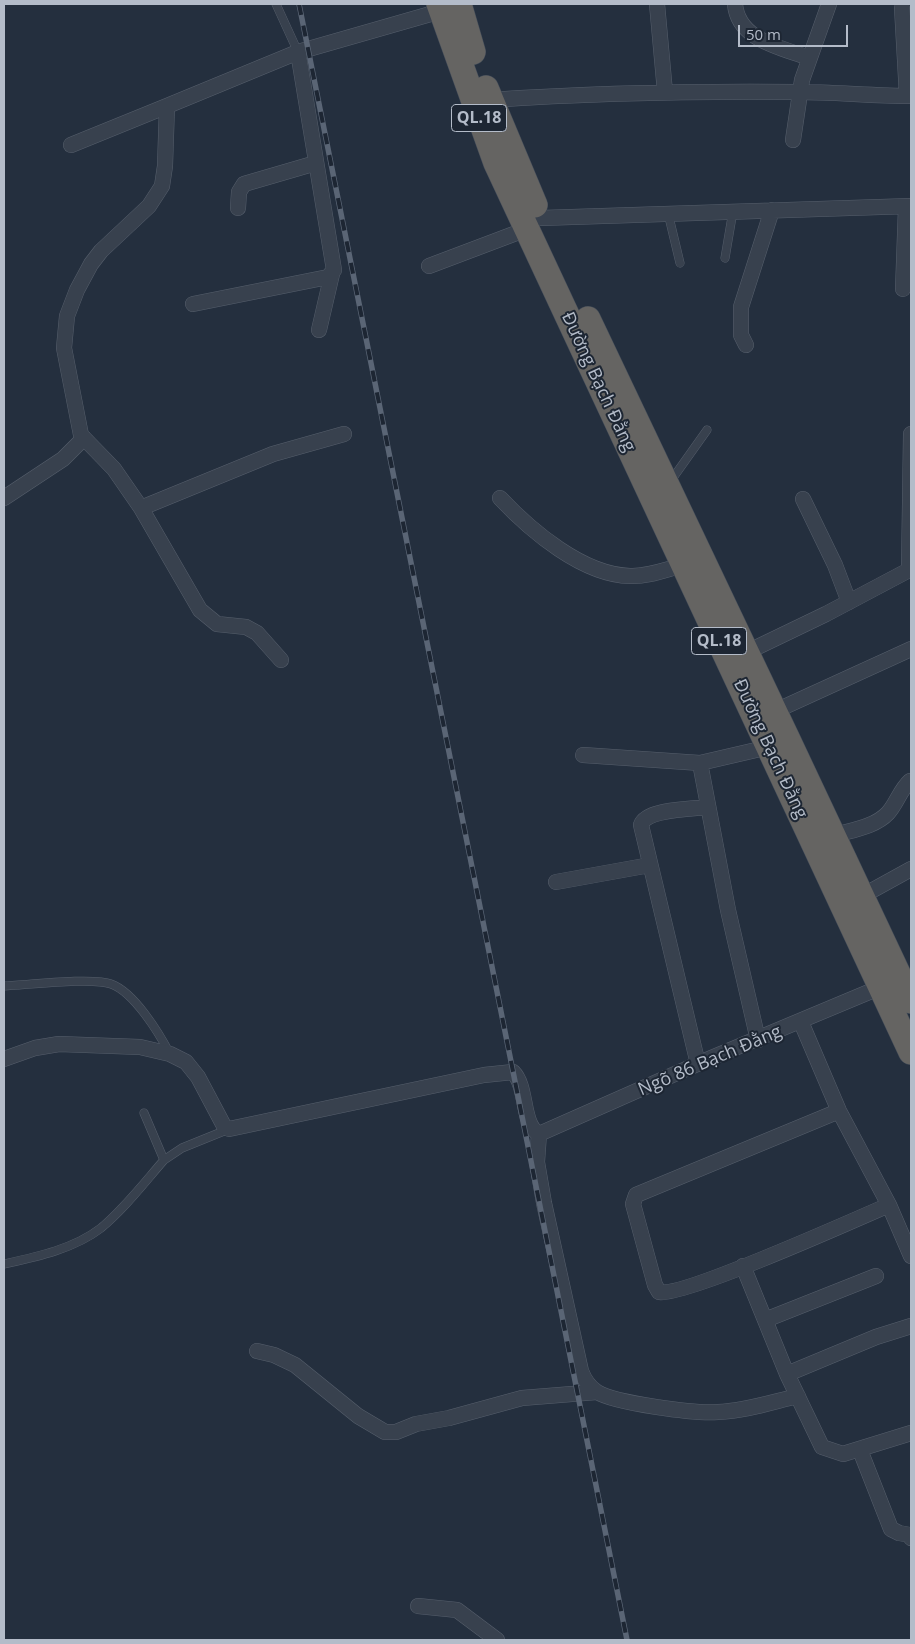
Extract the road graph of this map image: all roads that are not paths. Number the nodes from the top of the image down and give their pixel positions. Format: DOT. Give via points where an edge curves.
graph roads {
  1 [pos="276,4"];
  2 [pos="657,4"];
  3 [pos="735,4"];
  4 [pos="829,4"];
  5 [pos="446,6"];
  6 [pos="902,8"];
  7 [pos="298,52"];
  8 [pos="809,58"];
  9 [pos="665,92"];
  10 [pos="799,92"];
  11 [pos="909,96"];
  12 [pos="490,100"];
  13 [pos="167,106"];
  14 [pos="793,140"];
  15 [pos="71,145"];
  16 [pos="316,163"];
  17 [pos="908,207"];
  18 [pos="238,208"];
  19 [pos="772,210"];
  20 [pos="733,211"];
  21 [pos="668,213"];
  22 [pos="534,224"];
  23 [pos="725,258"];
  24 [pos="680,263"];
  25 [pos="429,266"];
  26 [pos="332,274"];
  27 [pos="903,289"];
  28 [pos="193,304"];
  29 [pos="319,330"];
  30 [pos="746,345"];
  31 [pos="707,430"];
  32 [pos="344,434"];
  33 [pos="910,434"];
  34 [pos="84,438"];
  35 [pos="666,486"];
  36 [pos="4,498"];
  37 [pos="500,498"];
  38 [pos="803,499"];
  39 [pos="141,508"];
  40 [pos="684,565"];
  41 [pos="910,570"];
  42 [pos="850,602"];
  43 [pos="911,649"];
  44 [pos="745,653"];
  45 [pos="281,660"];
  46 [pos="773,712"];
  47 [pos="769,747"];
  48 [pos="583,755"];
  49 [pos="700,763"];
  50 [pos="910,781"];
  51 [pos="708,807"];
  52 [pos="835,835"];
  53 [pos="650,865"];
  54 [pos="911,869"];
  55 [pos="556,882"];
  56 [pos="862,896"];
  57 [pos="898,979"];
  58 [pos="4,986"];
  59 [pos="911,1001"];
  60 [pos="801,1022"];
  61 [pos="758,1040"];
  62 [pos="911,1052"];
  63 [pos="170,1054"];
  64 [pos="4,1059"];
  65 [pos="698,1064"];
  66 [pos="839,1111"];
  67 [pos="144,1113"];
  68 [pos="229,1129"];
  69 [pos="539,1134"];
  70 [pos="164,1160"];
  71 [pos="889,1206"];
  72 [pos="911,1256"];
  73 [pos="4,1264"];
  74 [pos="743,1266"];
  75 [pos="876,1276"];
  76 [pos="765,1320"];
  77 [pos="911,1326"];
  78 [pos="257,1351"];
  79 [pos="787,1374"];
  80 [pos="597,1392"];
  81 [pos="798,1396"];
  82 [pos="911,1433"];
  83 [pos="860,1450"];
  84 [pos="911,1536"];
  85 [pos="418,1606"];
  86 [pos="497,1640"];
  1 -- 7 [label="lane"];
  2 -- 9 [label="street"];
  3 -- 8 [label="street" via="739,20 759,40"];
  4 -- 8 [label="street"];
  5 -- 7 [label="street"];
  5 -- 12 [label="highway, QL.18" via="467,37"];
  5 -- 22 [label="highway, QL.18" via="496,163"];
  6 -- 11 [label="street"];
  7 -- 13 [label="street"];
  7 -- 16 [label="street"];
  8 -- 10 [label="street"];
  9 -- 10 [label="street"];
  9 -- 12 [label="street"];
  10 -- 11 [label="street"];
  10 -- 14 [label="street"];
  12 -- 22 [label="highway, QL.18"];
  13 -- 15 [label="street"];
  13 -- 34 [label="street" via="164,177 158,195 101,251 77,290 66,316 66,364 78,427"];
  16 -- 18 [label="street" via="244,184 239,192"];
  16 -- 26 [label="street" via="334,266"];
  17 -- 19 [label="street"];
  17 -- 27 [label="street"];
  19 -- 20 [label="street"];
  19 -- 30 [label="street" via="741,307 740,329"];
  20 -- 21 [label="street"];
  20 -- 23 [label="lane"];
  21 -- 22 [label="street"];
  21 -- 24 [label="lane"];
  22 -- 25 [label="street"];
  22 -- 35 [label="highway, Đường Bạch Đằng / QL.18"];
  22 -- 40 [label="highway, Đường Bạch Đằng / QL.18"];
  26 -- 28 [label="street"];
  26 -- 29 [label="street"];
  31 -- 35 [label="lane"];
  32 -- 39 [label="street" via="273,454"];
  33 -- 41 [label="street"];
  34 -- 36 [label="street" via="57,463"];
  34 -- 39 [label="street" via="114,468"];
  35 -- 44 [label="highway, Đường Bạch Đằng / QL.18"];
  37 -- 40 [label="street" via="548,541 582,562 617,575 642,575"];
  38 -- 42 [label="street"];
  39 -- 45 [label="street" via="200,610 217,624 246,627 257,633"];
  40 -- 47 [label="highway, Đường Bạch Đằng / QL.18"];
  41 -- 42 [label="street"];
  42 -- 44 [label="street"];
  43 -- 46 [label="street"];
  44 -- 46 [label="highway, Đường Bạch Đằng / QL.18"];
  46 -- 52 [label="highway, Đường Bạch Đằng / QL.18"];
  47 -- 49 [label="street"];
  47 -- 57 [label="highway, Đường Bạch Đằng / QL.18"];
  48 -- 49 [label="street"];
  49 -- 51 [label="street"];
  50 -- 52 [label="street" via="880,820"];
  51 -- 53 [label="street" via="656,814 643,820 641,825"];
  51 -- 61 [label="street"];
  52 -- 56 [label="highway, Đường Bạch Đằng / QL.18"];
  53 -- 55 [label="street"];
  53 -- 65 [label="street"];
  54 -- 56 [label="street"];
  56 -- 57 [label="highway, Đường Bạch Đằng / QL.18"];
  57 -- 59 [label="highway, Đường Bạch Đằng / QL.18"];
  57 -- 60 [label="street, Ngõ 86 Bạch Đằng"];
  57 -- 62 [label="highway, Đường Bạch Đằng / QL.18"];
  58 -- 63 [label="lane" via="98,982 114,985 141,1011"];
  60 -- 61 [label="street, Ngõ 86 Bạch Đằng"];
  60 -- 66 [label="street"];
  61 -- 65 [label="street, Ngõ 86 Bạch Đằng"];
  63 -- 64 [label="street" via="140,1047 59,1044"];
  63 -- 68 [label="street" via="191,1068 224,1126"];
  65 -- 69 [label="street, Ngõ 86 Bạch Đằng"];
  66 -- 71 [label="street"];
  66 -- 74 [label="street" via="636,1195 633,1204 659,1292"];
  67 -- 70 [label="lane"];
  68 -- 69 [label="street" via="484,1075 513,1072 520,1082 531,1125"];
  68 -- 70 [label="lane" via="182,1148"];
  69 -- 80 [label="street" via="537,1162 561,1286 581,1371 586,1382"];
  70 -- 73 [label="lane" via="108,1221 90,1235 45,1254"];
  71 -- 72 [label="street"];
  71 -- 74 [label="street"];
  74 -- 76 [label="street"];
  75 -- 76 [label="street"];
  76 -- 79 [label="street"];
  77 -- 79 [label="street"];
  78 -- 80 [label="street" via="295,1365 358,1416 378,1429 390,1432 522,1398"];
  79 -- 81 [label="street"];
  80 -- 81 [label="street" via="662,1408 707,1413"];
  81 -- 83 [label="street" via="822,1447 843,1454"];
  82 -- 83 [label="street"];
  83 -- 84 [label="street" via="888,1524 895,1532"];
  85 -- 86 [label="street" via="457,1610"];
}
